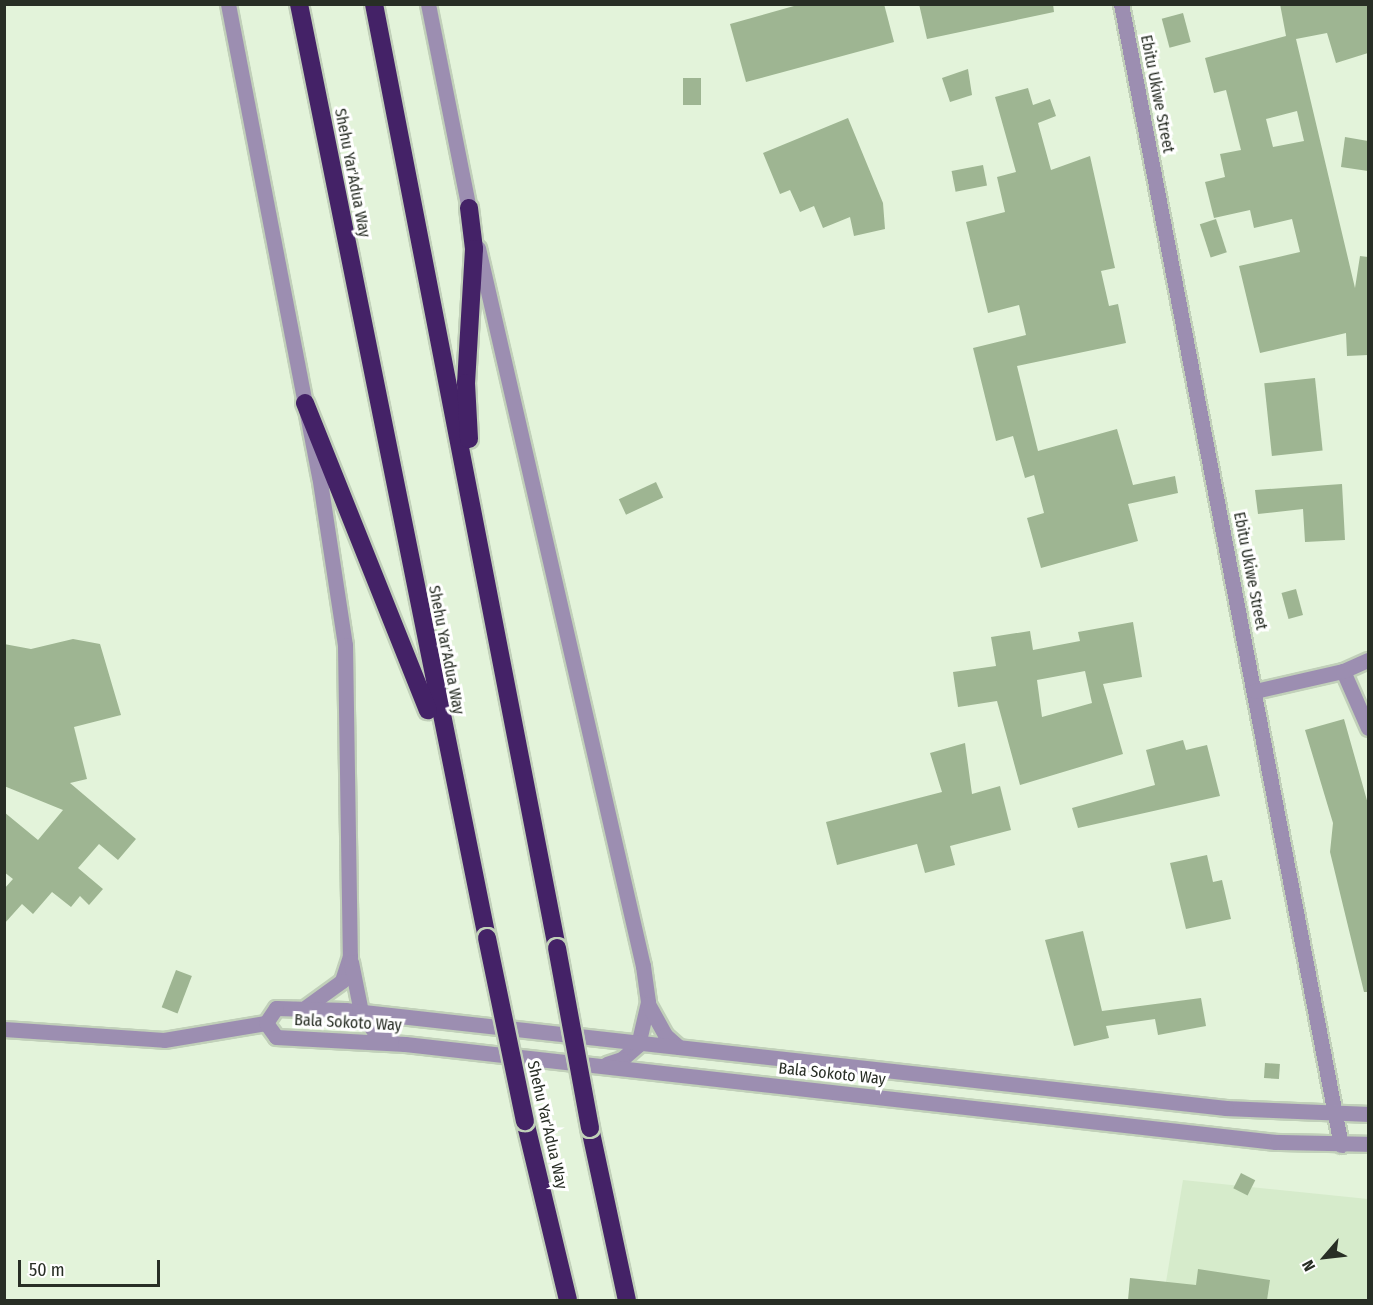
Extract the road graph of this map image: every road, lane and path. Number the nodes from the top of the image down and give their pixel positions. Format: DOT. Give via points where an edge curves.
graph roads {
  1 [pos="228,4"];
  2 [pos="299,4"];
  3 [pos="374,4"];
  4 [pos="428,4"];
  5 [pos="1121,4"];
  6 [pos="469,208"];
  7 [pos="304,403"];
  8 [pos="491,601"];
  9 [pos="1368,660"];
  10 [pos="1343,671"];
  11 [pos="1255,691"];
  12 [pos="1368,728"];
  13 [pos="463,833"];
  14 [pos="350,956"];
  15 [pos="648,1002"];
  16 [pos="306,1007"];
  17 [pos="361,1012"];
  18 [pos="266,1023"];
  19 [pos="4,1029"];
  20 [pos="640,1040"];
  21 [pos="405,1044"];
  22 [pos="679,1047"];
  23 [pos="597,1066"];
  24 [pos="1368,1114"];
  25 [pos="1339,1115"];
  26 [pos="1368,1144"];
  27 [pos="1341,1145"];
  28 [pos="568,1300"];
  29 [pos="627,1300"];
  1 -- 7 [label="street"];
  2 -- 13 [label="highway, Shehu Yar'Adua Way"];
  3 -- 8 [label="highway"];
  4 -- 6 [label="street"];
  5 -- 11 [label="street, Ebitu Ukiwe Street"];
  6 -- 8 [label="highway" via="474,249 466,408"];
  6 -- 15 [label="street" via="627,878"];
  7 -- 13 [label="highway" via="422,689"];
  7 -- 14 [label="street" via="345,645"];
  8 -- 29 [label="highway, bridge" via="590,1128"];
  9 -- 10 [label="street"];
  10 -- 11 [label="street"];
  10 -- 12 [label="street"];
  11 -- 25 [label="street, Ebitu Ukiwe Street"];
  13 -- 28 [label="highway, Shehu Yar'Adua Way, bridge"];
  14 -- 16 [label="street" via="342,981"];
  14 -- 17 [label="street"];
  15 -- 20 [label="street"];
  15 -- 22 [label="street" via="664,1035"];
  16 -- 17 [label="street, Bala Sokoto Way"];
  16 -- 18 [label="street, Bala Sokoto Way" via="276,1008"];
  17 -- 20 [label="street, Bala Sokoto Way"];
  17 -- 21 [label="street" via="379,1035"];
  18 -- 19 [label="street" via="164,1040"];
  18 -- 21 [label="street, Bala Sokoto Way" via="276,1037"];
  20 -- 22 [label="street, Bala Sokoto Way"];
  20 -- 23 [label="street" via="622,1059"];
  21 -- 23 [label="street, Bala Sokoto Way"];
  22 -- 25 [label="street, Bala Sokoto Way" via="1226,1108"];
  23 -- 27 [label="street, Bala Sokoto Way"];
  24 -- 25 [label="street, Bala Sokoto Way"];
  25 -- 27 [label="street, Ebitu Ukiwe Street"];
  26 -- 27 [label="street, Bala Sokoto Way"];
}
